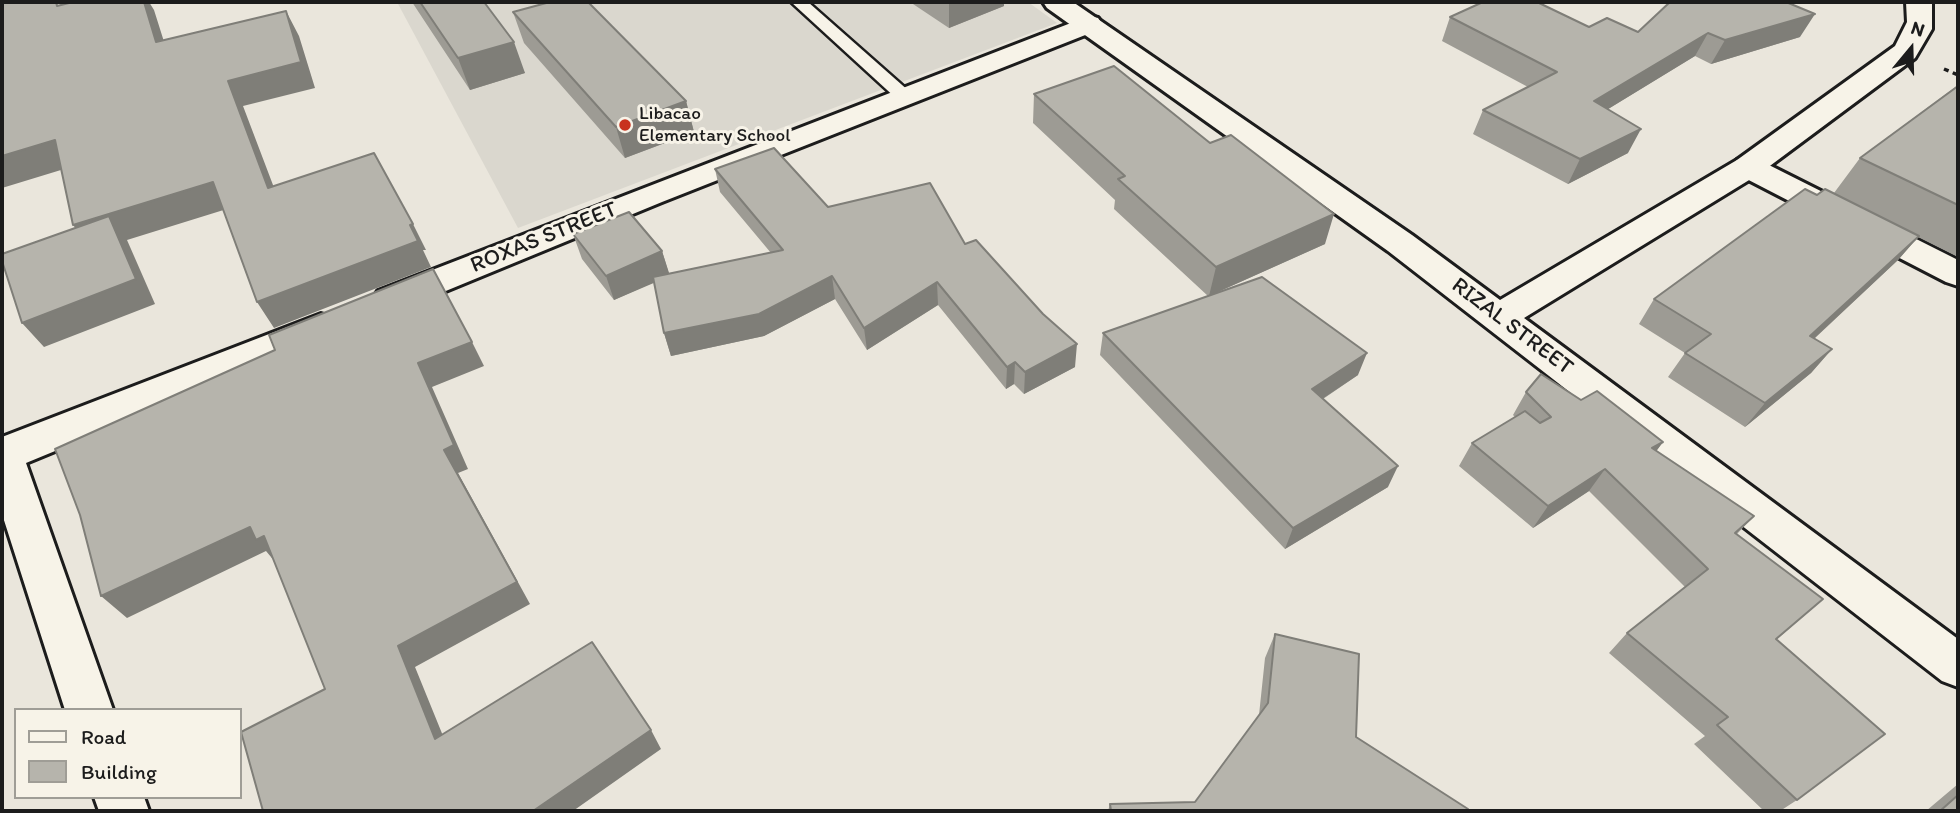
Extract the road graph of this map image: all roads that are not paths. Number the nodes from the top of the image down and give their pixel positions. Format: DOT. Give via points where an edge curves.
graph roads {
  1 [pos="799,2"];
  2 [pos="1056,2"];
  3 [pos="1919,2"];
  4 [pos="1089,24"];
  5 [pos="904,96"];
  6 [pos="1748,167"];
  7 [pos="1958,274"];
  8 [pos="1500,317"];
  9 [pos="2,455"];
  10 [pos="1958,666"];
  11 [pos="88,708"];
  1 -- 5 [label="lane"];
  2 -- 4 [label="street, RIZAL STREET"];
  3 -- 6 [label="street" via="1917,38 1905,52"];
  4 -- 5 [label="street, ROXAS STREET"];
  4 -- 8 [label="street, RIZAL STREET"];
  5 -- 9 [label="street, ROXAS STREET"];
  6 -- 7 [label="street"];
  6 -- 8 [label="street"];
  8 -- 10 [label="street, RIZAL STREET"];
  9 -- 11 [label="street"];
}
